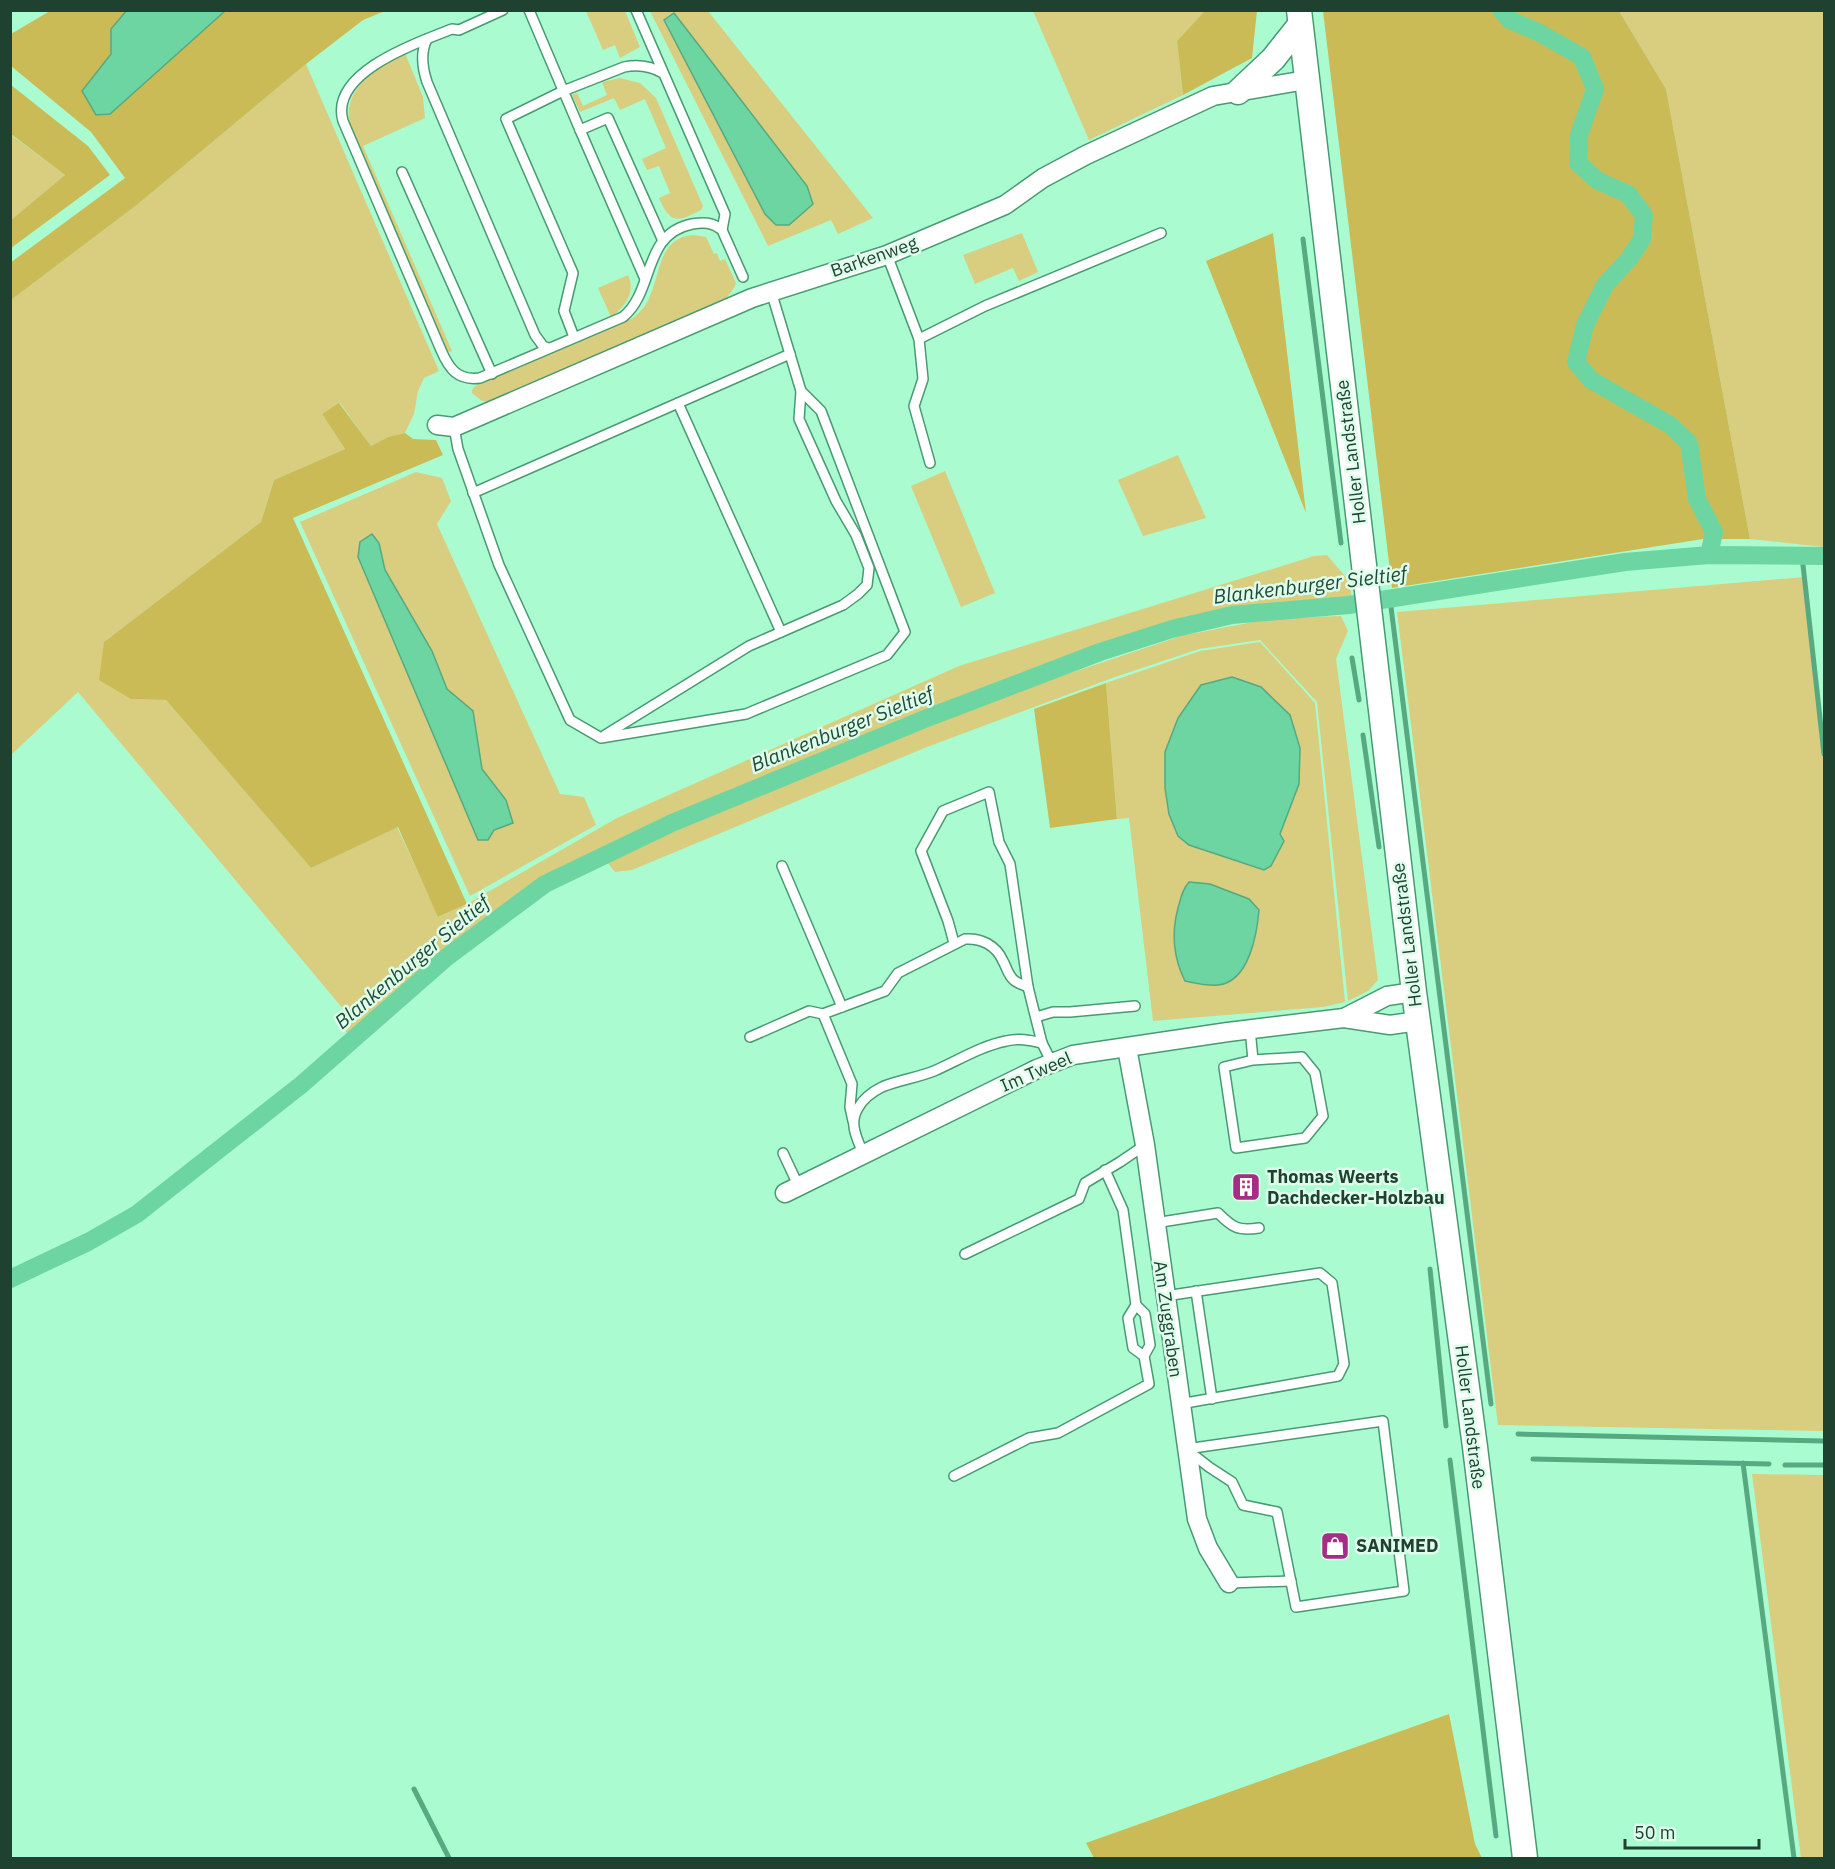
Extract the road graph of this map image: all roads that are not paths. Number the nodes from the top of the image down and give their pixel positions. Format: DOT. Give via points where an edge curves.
graph roads {
  1 [pos="504,10"];
  2 [pos="529,10"];
  3 [pos="636,10"];
  4 [pos="1300,17"];
  5 [pos="427,39"];
  6 [pos="663,73"];
  7 [pos="1306,80"];
  8 [pos="563,91"];
  9 [pos="1238,92"];
  10 [pos="580,130"];
  11 [pos="402,172"];
  12 [pos="722,230"];
  13 [pos="1161,233"];
  14 [pos="663,241"];
  15 [pos="887,255"];
  16 [pos="743,278"];
  17 [pos="645,279"];
  18 [pos="771,291"];
  19 [pos="574,337"];
  20 [pos="919,339"];
  21 [pos="548,348"];
  22 [pos="790,354"];
  23 [pos="492,374"];
  24 [pos="801,391"];
  25 [pos="678,403"];
  26 [pos="446,426"];
  27 [pos="930,463"];
  28 [pos="473,493"];
  29 [pos="781,632"];
  30 [pos="601,738"];
  31 [pos="782,866"];
  32 [pos="954,943"];
  33 [pos="1028,987"];
  34 [pos="1414,992"];
  35 [pos="1135,1006"];
  36 [pos="843,1007"];
  37 [pos="823,1014"];
  38 [pos="1036,1017"];
  39 [pos="1344,1018"];
  40 [pos="1418,1021"];
  41 [pos="1250,1029"];
  42 [pos="750,1037"];
  43 [pos="1042,1043"];
  44 [pos="1127,1048"];
  45 [pos="1253,1060"];
  46 [pos="1052,1063"];
  47 [pos="853,1121"];
  48 [pos="1145,1145"];
  49 [pos="783,1153"];
  50 [pos="864,1156"];
  51 [pos="1105,1170"];
  52 [pos="792,1190"];
  53 [pos="1155,1223"];
  54 [pos="1259,1228"];
  55 [pos="965,1254"];
  56 [pos="1196,1292"];
  57 [pos="1165,1296"];
  58 [pos="1136,1305"];
  59 [pos="1144,1356"];
  60 [pos="1212,1398"];
  61 [pos="1180,1404"];
  62 [pos="1186,1449"];
  63 [pos="954,1476"];
  64 [pos="1291,1581"];
  65 [pos="1229,1582"];
  66 [pos="1525,1858"];
  1 -- 5 [label="lane"];
  2 -- 8 [label="lane"];
  3 -- 6 [label="lane"];
  4 -- 7 [label="main road, Holler Landstraße"];
  4 -- 9 [label="main road" via="1274,59"];
  5 -- 21 [label="lane" via="422,62 439,113 535,335"];
  5 -- 23 [label="lane" via="389,55 357,80 341,104 342,116 446,361 464,378"];
  6 -- 8 [label="lane" via="632,65"];
  6 -- 12 [label="lane" via="725,214"];
  7 -- 9 [label="street, Barkenweg"];
  7 -- 34 [label="main road, Holler Landstraße"];
  8 -- 10 [label="lane"];
  8 -- 19 [label="lane" via="506,119 573,273 564,311"];
  9 -- 15 [label="street, Barkenweg" via="1213,96 1043,178 1005,205"];
  10 -- 14 [label="lane" via="608,118"];
  10 -- 17 [label="lane"];
  11 -- 23 [label="lane"];
  12 -- 14 [label="lane" via="707,222 689,225 675,229"];
  12 -- 16 [label="lane"];
  13 -- 20 [label="lane" via="985,306"];
  14 -- 17 [label="lane"];
  15 -- 18 [label="street, Barkenweg"];
  15 -- 20 [label="lane"];
  17 -- 19 [label="lane" via="627,314"];
  18 -- 22 [label="lane"];
  18 -- 26 [label="street, Barkenweg"];
  19 -- 21 [label="lane"];
  20 -- 27 [label="lane" via="924,379 914,406"];
  21 -- 23 [label="lane"];
  22 -- 24 [label="lane"];
  22 -- 25 [label="lane"];
  24 -- 29 [label="lane" via="799,419 869,568 867,585 843,605"];
  24 -- 30 [label="lane" via="821,411 905,632 887,655 746,714"];
  25 -- 28 [label="lane"];
  25 -- 29 [label="lane"];
  26 -- 28 [label="lane"];
  28 -- 30 [label="lane" via="499,566 570,720"];
  29 -- 30 [label="lane" via="748,646"];
  31 -- 36 [label="lane"];
  32 -- 33 [label="lane" via="973,938 991,945 1014,981"];
  32 -- 33 [label="lane" via="921,851 943,810 989,792 999,842 1010,864"];
  32 -- 36 [label="lane" via="898,973 885,991"];
  33 -- 38 [label="lane"];
  34 -- 39 [label="street, Im Tweel" via="1387,996"];
  34 -- 40 [label="main road, Holler Landstraße"];
  35 -- 38 [label="lane" via="1053,1012"];
  36 -- 37 [label="lane"];
  37 -- 42 [label="lane" via="808,1011"];
  37 -- 47 [label="lane" via="852,1084"];
  38 -- 43 [label="lane"];
  39 -- 40 [label="street, Im Tweel" via="1390,1025"];
  39 -- 41 [label="street, Im Tweel"];
  40 -- 66 [label="main road, Holler Landstraße"];
  41 -- 44 [label="street, Im Tweel"];
  41 -- 45 [label="lane"];
  43 -- 46 [label="lane"];
  43 -- 47 [label="lane" via="1003,1041 932,1072 881,1088 868,1096"];
  44 -- 46 [label="street, Im Tweel" via="1073,1055"];
  44 -- 48 [label="street, Am Zuggraben"];
  45 -- 45 [label="lane" via="1302,1057 1315,1073 1323,1116 1305,1138 1236,1148 1224,1067"];
  46 -- 50 [label="street, Im Tweel"];
  47 -- 50 [label="lane"];
  48 -- 51 [label="lane"];
  48 -- 53 [label="street, Am Zuggraben"];
  49 -- 52 [label="lane"];
  50 -- 52 [label="street, Im Tweel"];
  51 -- 55 [label="lane" via="1085,1183 1079,1199"];
  51 -- 58 [label="lane" via="1123,1210"];
  53 -- 54 [label="lane" via="1218,1213 1231,1226 1244,1230"];
  53 -- 57 [label="street, Am Zuggraben"];
  56 -- 57 [label="lane"];
  56 -- 60 [label="lane"];
  56 -- 60 [label="lane" via="1320,1273 1332,1283 1344,1364 1338,1376"];
  57 -- 61 [label="street, Am Zuggraben"];
  58 -- 59 [label="lane" via="1144,1314 1150,1345"];
  58 -- 59 [label="lane" via="1128,1318 1133,1348"];
  59 -- 63 [label="lane" via="1149,1384 1058,1433 1029,1438"];
  60 -- 61 [label="lane"];
  61 -- 62 [label="street, Am Zuggraben"];
  62 -- 64 [label="lane" via="1232,1482 1243,1505 1276,1512"];
  62 -- 64 [label="lane" via="1383,1421 1404,1591 1296,1607"];
  62 -- 65 [label="street, Am Zuggraben" via="1197,1519 1208,1548"];
  64 -- 65 [label="lane"];
}
